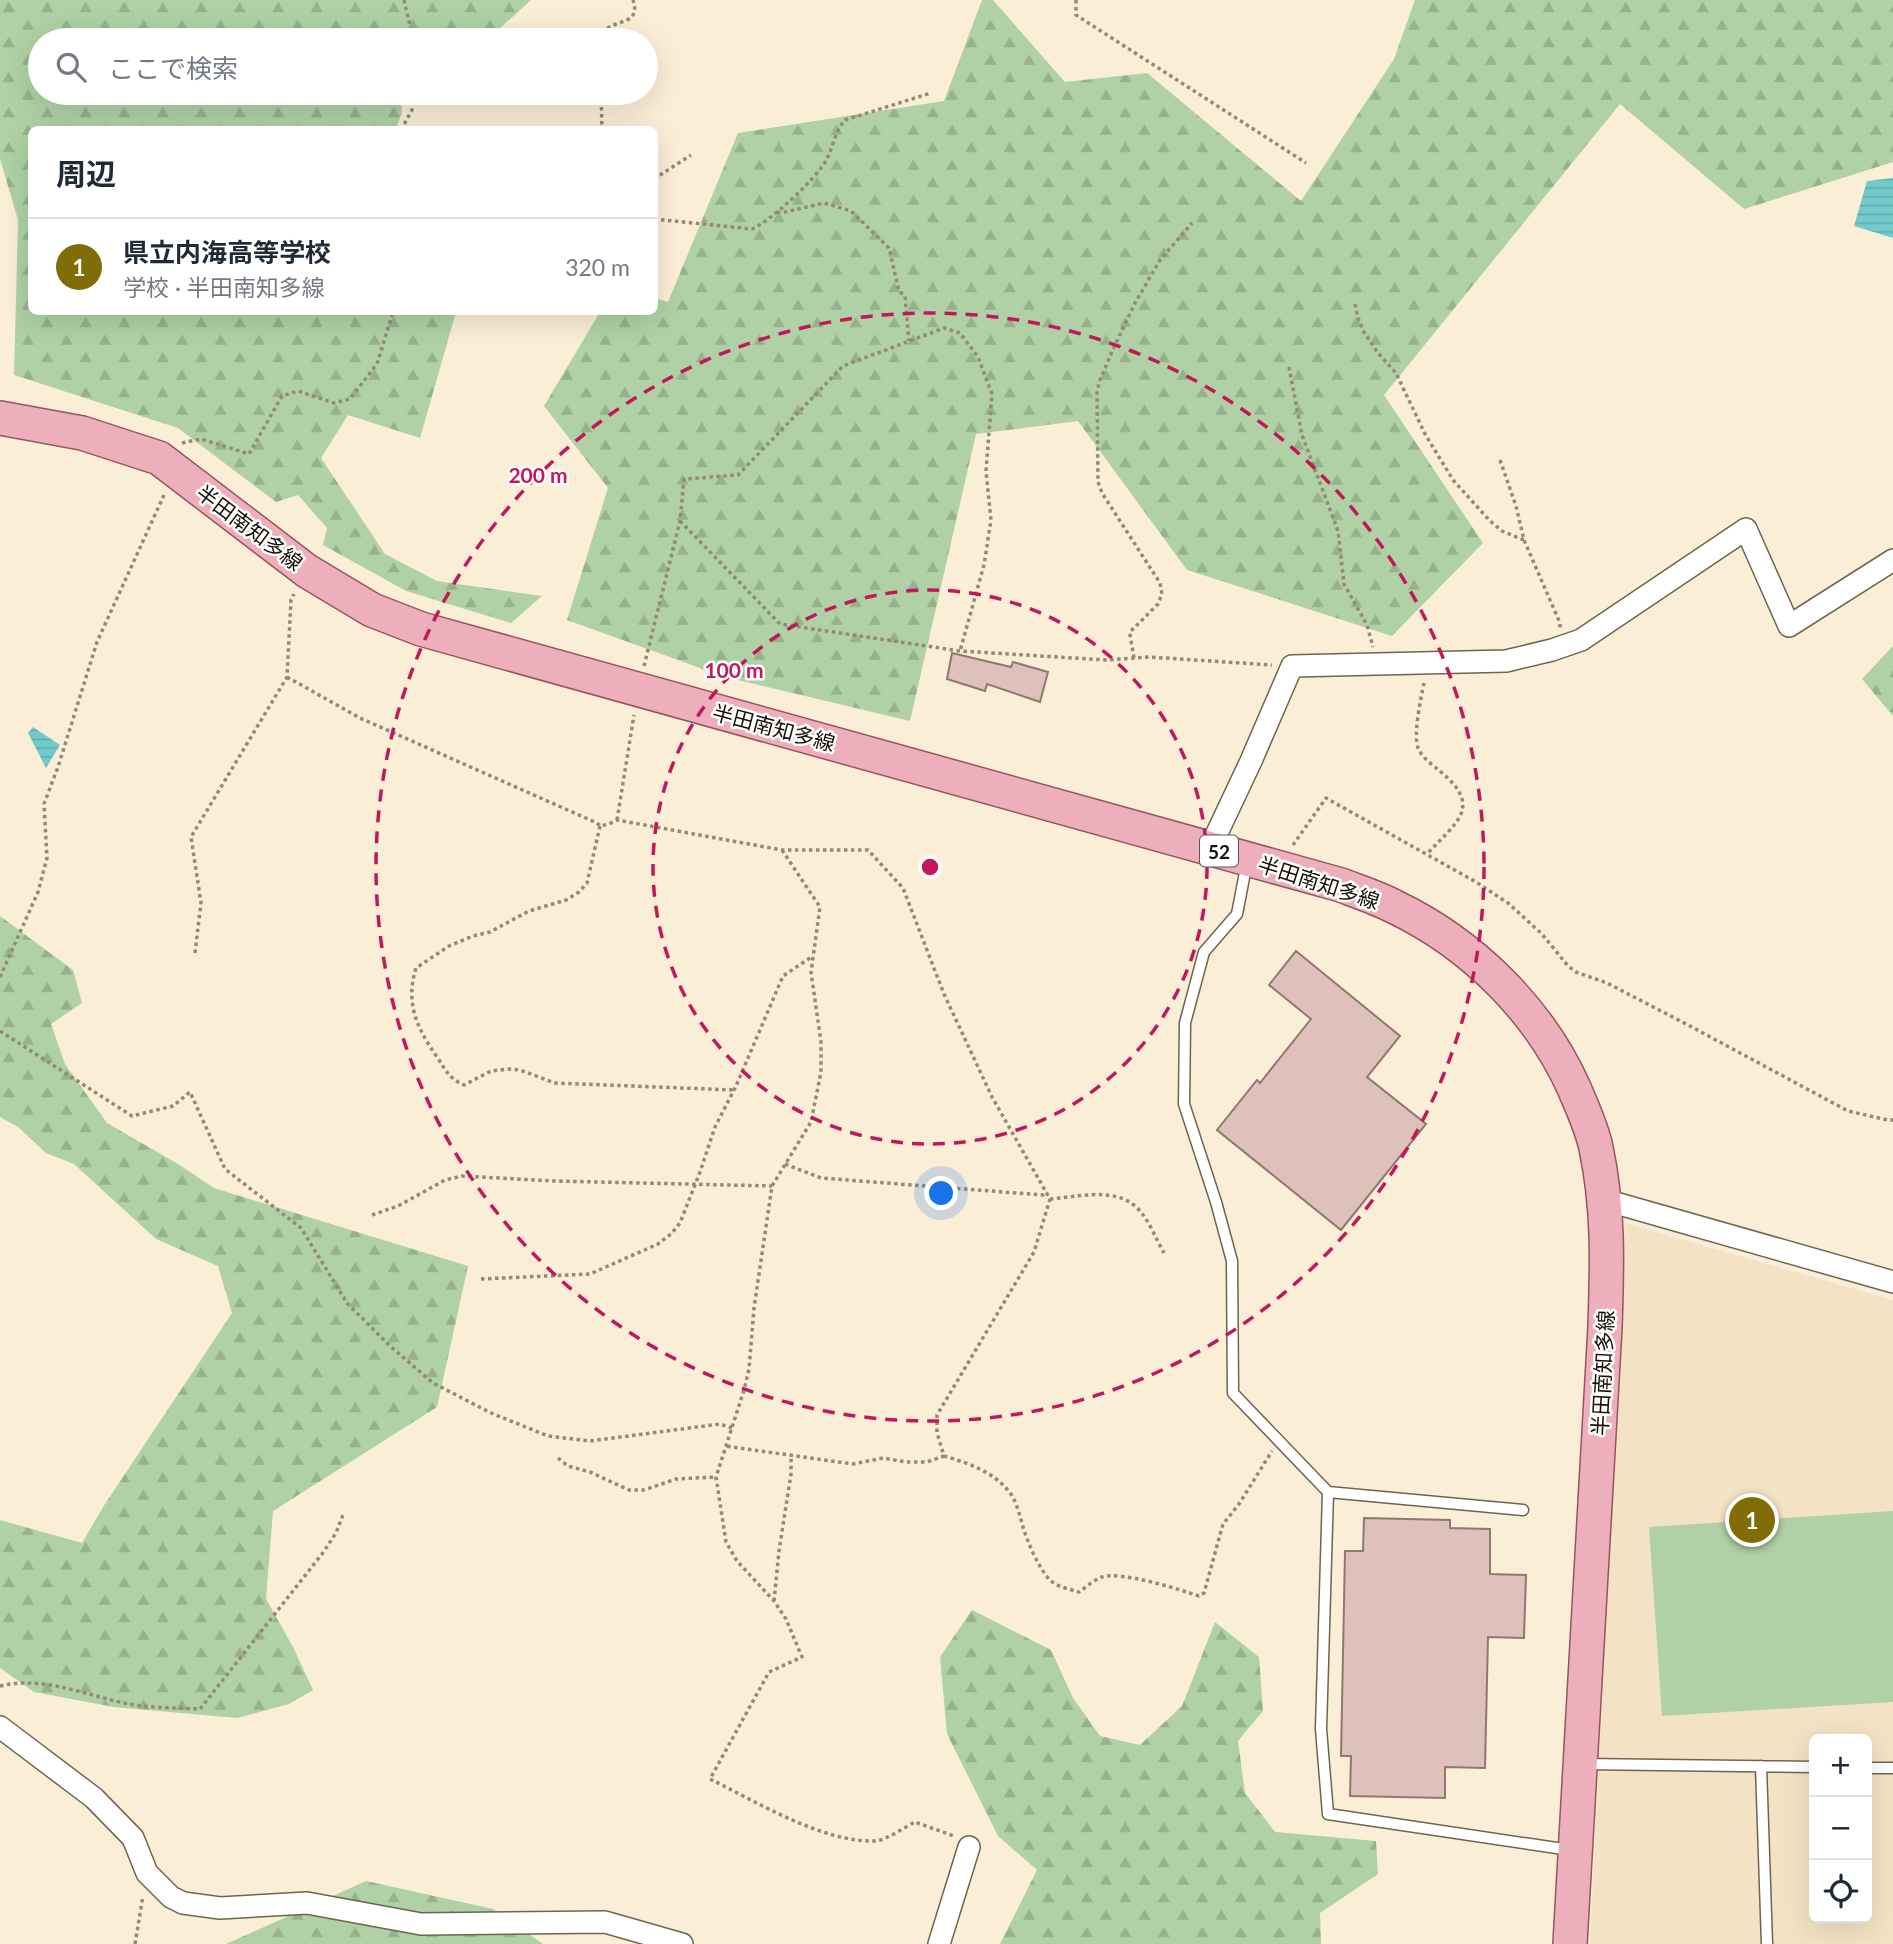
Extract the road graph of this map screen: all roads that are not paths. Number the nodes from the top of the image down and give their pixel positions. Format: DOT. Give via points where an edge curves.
graph roads {
  1 [pos="0,418"];
  2 [pos="1893,560"];
  3 [pos="1210,848"];
  4 [pos="1263,863"];
  5 [pos="1605,1200"];
  6 [pos="1893,1282"];
  7 [pos="1328,1492"];
  8 [pos="1523,1510"];
  9 [pos="0,1727"];
  10 [pos="1580,1764"];
  11 [pos="1761,1766"];
  12 [pos="1809,1767"];
  13 [pos="1872,1768"];
  14 [pos="1893,1768"];
  15 [pos="969,1847"];
  16 [pos="1575,1850"];
  17 [pos="682,1944"];
  18 [pos="939,1944"];
  19 [pos="1570,1944"];
  20 [pos="1767,1944"];
  1 -- 3 [label="main road, 半田南知多線 / 52" via="82,433 169,465 307,571 372,610 421,629"];
  2 -- 3 [label="street" via="1789,626 1746,529 1581,640 1555,649 1506,661 1292,666"];
  3 -- 4 [label="main road, 半田南知多線 / 52"];
  4 -- 5 [label="main road, 半田南知多線 / 52" via="1341,885 1395,907 1477,960 1545,1035 1573,1087 1596,1144"];
  4 -- 7 [label="lane" via="1237,914 1204,952 1185,1023 1184,1104 1232,1261 1233,1393"];
  5 -- 6 [label="street"];
  5 -- 10 [label="main road, 半田南知多線 / 52" via="1605,1328"];
  7 -- 8 [label="lane"];
  7 -- 16 [label="lane" via="1321,1730 1328,1814"];
  9 -- 17 [label="street" via="94,1798 133,1838 147,1873 183,1903 220,1908 307,1903 421,1924 605,1922"];
  10 -- 11 [label="lane"];
  10 -- 16 [label="main road, 半田南知多線 / 52"];
  11 -- 12 [label="lane"];
  11 -- 20 [label="lane"];
  13 -- 14 [label="lane"];
  15 -- 18 [label="street"];
  16 -- 19 [label="main road, 半田南知多線 / 52"];
}
